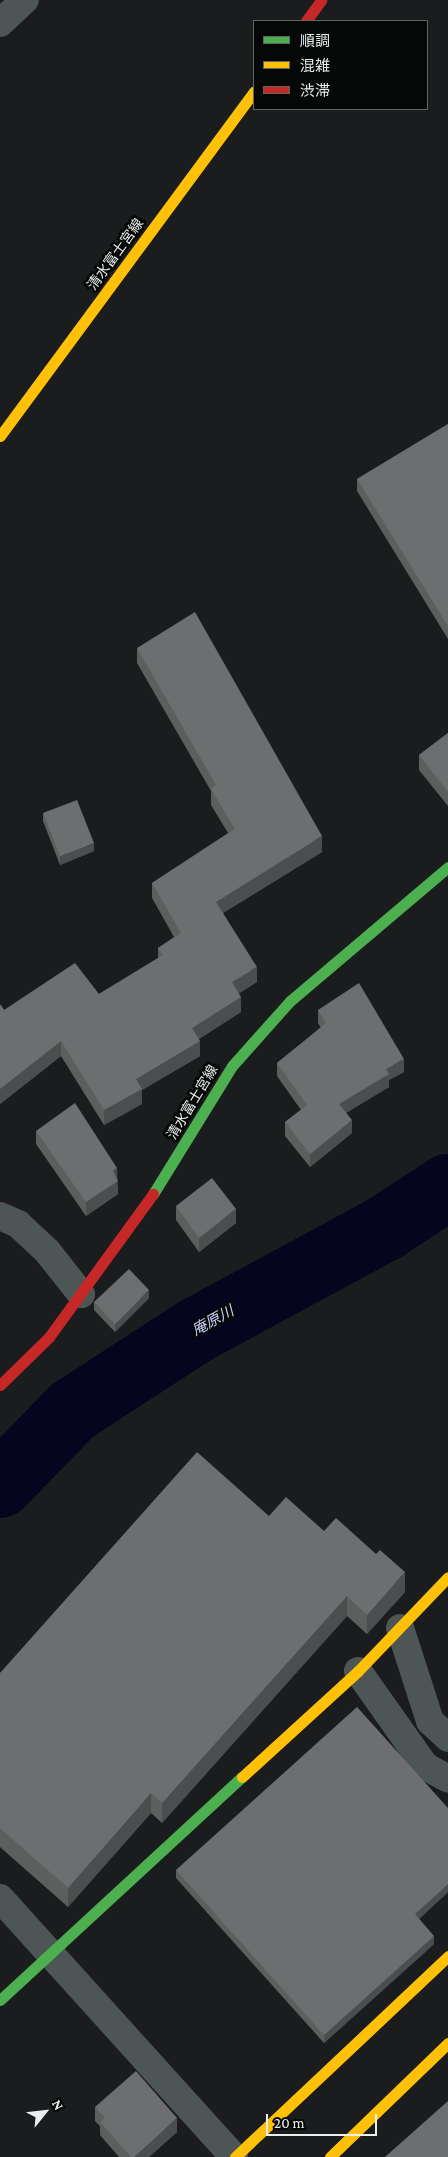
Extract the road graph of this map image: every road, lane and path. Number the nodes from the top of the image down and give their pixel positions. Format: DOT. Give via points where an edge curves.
graph roads {
  1 [pos="25,0"];
  2 [pos="321,0"];
  3 [pos="307,20"];
  4 [pos="0,23"];
  5 [pos="253,92"];
  6 [pos="0,436"];
  7 [pos="448,867"];
  8 [pos="0,1216"];
  9 [pos="81,1294"];
  10 [pos="0,1385"];
  11 [pos="448,1577"];
  12 [pos="400,1628"];
  13 [pos="358,1671"];
  14 [pos="448,1738"];
  15 [pos="448,1779"];
  16 [pos="0,1898"];
  17 [pos="50,1954"];
  18 [pos="448,1956"];
  19 [pos="0,2000"];
  20 [pos="448,2043"];
  21 [pos="235,2157"];
  22 [pos="330,2157"];
  1 -- 4 [label="street"];
  2 -- 3 [label="main road"];
  5 -- 6 [label="main road, 清水富士宮線"];
  7 -- 9 [label="main road, 清水富士宮線" via="290,1001 232,1066 156,1190"];
  8 -- 9 [label="street" via="18,1224 47,1251"];
  9 -- 10 [label="main road, 清水富士宮線" via="50,1337"];
  11 -- 12 [label="main road"];
  12 -- 13 [label="main road"];
  12 -- 14 [label="street" via="430,1720"];
  13 -- 15 [label="street" via="425,1766"];
  13 -- 17 [label="main road"];
  16 -- 17 [label="street"];
  17 -- 19 [label="main road"];
  17 -- 21 [label="street"];
  18 -- 21 [label="main road"];
  20 -- 22 [label="main road"];
}
